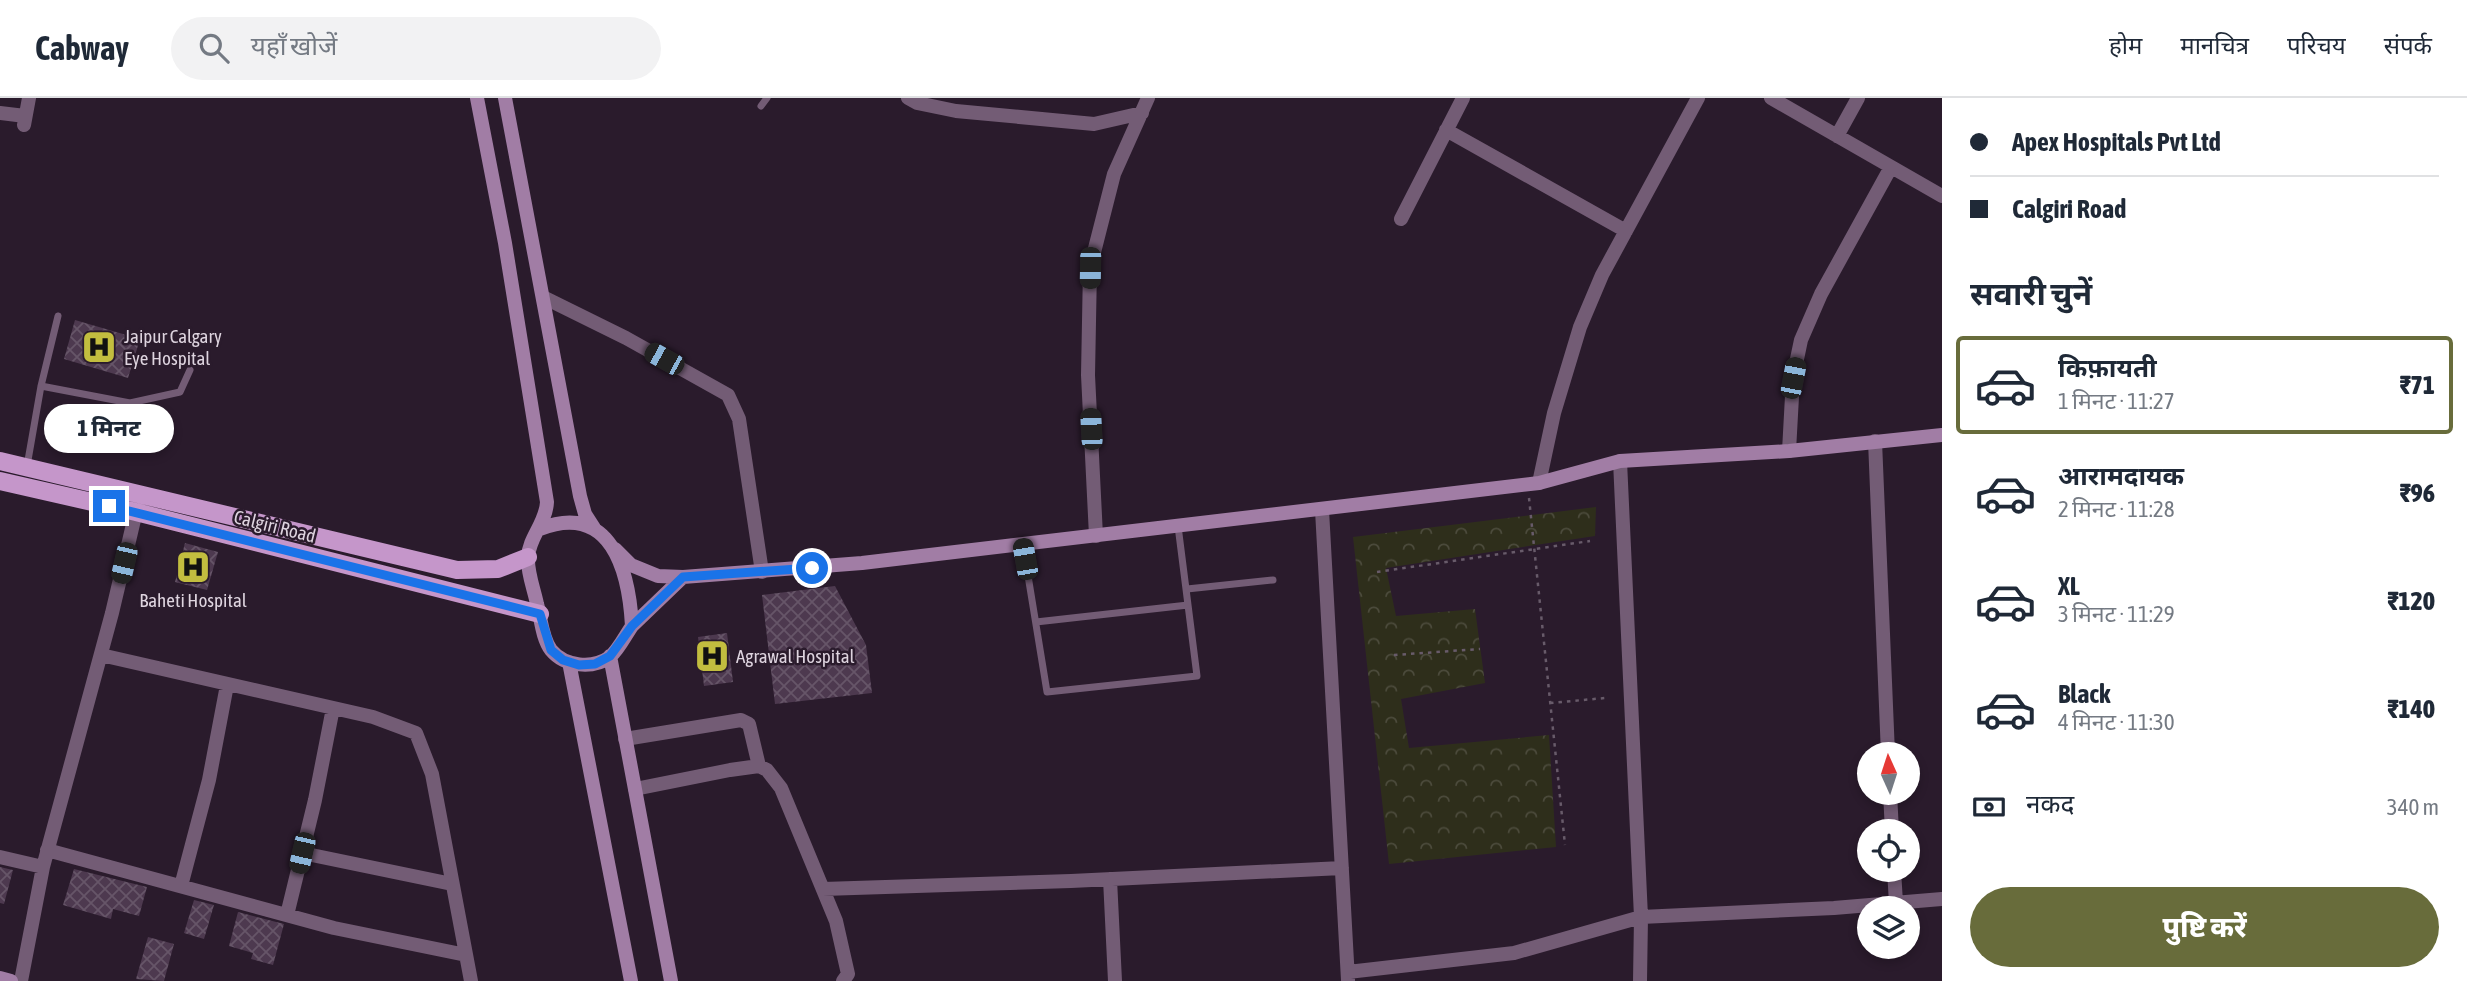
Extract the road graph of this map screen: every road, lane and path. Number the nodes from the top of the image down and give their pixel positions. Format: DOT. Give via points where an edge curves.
graph roads {
  1 [pos="29,98"];
  2 [pos="477,98"];
  3 [pos="505,98"];
  4 [pos="767,98"];
  5 [pos="908,98"];
  6 [pos="1148,98"];
  7 [pos="1463,98"];
  8 [pos="1698,98"];
  9 [pos="1771,98"];
  10 [pos="1858,98"];
  11 [pos="761,106"];
  12 [pos="0,113"];
  13 [pos="1142,113"];
  14 [pos="1446,130"];
  15 [pos="1837,136"];
  16 [pos="1891,167"];
  17 [pos="1942,196"];
  18 [pos="1401,219"];
  19 [pos="1626,231"];
  20 [pos="543,297"];
  21 [pos="58,316"];
  22 [pos="190,370"];
  23 [pos="41,386"];
  24 [pos="1942,435"];
  25 [pos="1875,441"];
  26 [pos="1789,451"];
  27 [pos="0,461"];
  28 [pos="1620,461"];
  29 [pos="26,467"];
  30 [pos="0,481"];
  31 [pos="1533,484"];
  32 [pos="141,494"];
  33 [pos="1322,510"];
  34 [pos="136,512"];
  35 [pos="1178,526"];
  36 [pos="594,528"];
  37 [pos="540,529"];
  38 [pos="1096,536"];
  39 [pos="1590,541"];
  40 [pos="1023,545"];
  41 [pos="1534,548"];
  42 [pos="615,549"];
  43 [pos="528,557"];
  44 [pos="762,572"];
  45 [pos="1377,572"];
  46 [pos="683,577"];
  47 [pos="1273,580"];
  48 [pos="1187,589"];
  49 [pos="1188,605"];
  50 [pos="540,614"];
  51 [pos="1036,622"];
  52 [pos="632,626"];
  53 [pos="1480,649"];
  54 [pos="101,655"];
  55 [pos="1394,655"];
  56 [pos="610,656"];
  57 [pos="569,662"];
  58 [pos="227,685"];
  59 [pos="1605,698"];
  60 [pos="1550,703"];
  61 [pos="333,708"];
  62 [pos="625,738"];
  63 [pos="1888,742"];
  64 [pos="759,766"];
  65 [pos="635,789"];
  66 [pos="1564,845"];
  67 [pos="47,850"];
  68 [pos="302,853"];
  69 [pos="0,858"];
  70 [pos="43,867"];
  71 [pos="1342,868"];
  72 [pos="1110,879"];
  73 [pos="453,884"];
  74 [pos="181,886"];
  75 [pos="823,889"];
  76 [pos="1942,899"];
  77 [pos="1920,901"];
  78 [pos="1857,906"];
  79 [pos="287,915"];
  80 [pos="1641,917"];
  81 [pos="466,956"];
  82 [pos="1348,976"];
  83 [pos="0,978"];
  84 [pos="11,981"];
  85 [pos="21,981"];
  86 [pos="471,981"];
  87 [pos="631,981"];
  88 [pos="671,981"];
  89 [pos="843,981"];
  90 [pos="1115,981"];
  91 [pos="1640,981"];
  1 -- 12 [label="street" via="24,120"];
  2 -- 37 [label="main road" via="547,502"];
  3 -- 20 [label="main road"];
  4 -- 11 [label="lane"];
  5 -- 13 [label="street" via="956,111 1094,124"];
  6 -- 13 [label="street"];
  7 -- 14 [label="street"];
  8 -- 19 [label="street"];
  9 -- 15 [label="street"];
  10 -- 15 [label="street"];
  13 -- 38 [label="street" via="1115,174 1090,268 1088,375"];
  14 -- 18 [label="street"];
  14 -- 19 [label="street"];
  15 -- 16 [label="street"];
  16 -- 17 [label="street"];
  16 -- 26 [label="street" via="1801,340 1793,378"];
  19 -- 31 [label="street" via="1580,327"];
  20 -- 36 [label="main road" via="580,496"];
  20 -- 44 [label="street" via="728,395 739,419"];
  21 -- 23 [label="lane"];
  22 -- 23 [label="lane" via="180,392 130,403"];
  23 -- 29 [label="lane"];
  24 -- 25 [label="main road"];
  25 -- 26 [label="main road"];
  25 -- 63 [label="street"];
  26 -- 28 [label="main road"];
  27 -- 29 [label="main road, Calgiri Road"];
  28 -- 31 [label="main road"];
  28 -- 80 [label="street"];
  29 -- 32 [label="main road, Calgiri Road"];
  30 -- 34 [label="main road, Calgiri Road"];
  31 -- 33 [label="main road"];
  31 -- 41 [label="path"];
  32 -- 34 [label="street"];
  32 -- 43 [label="main road, Calgiri Road" via="457,570 498,569"];
  33 -- 35 [label="main road"];
  33 -- 71 [label="street"];
  34 -- 50 [label="main road, Calgiri Road"];
  34 -- 54 [label="street"];
  35 -- 38 [label="main road"];
  35 -- 48 [label="lane"];
  36 -- 37 [label="main road" via="573,521"];
  36 -- 42 [label="main road"];
  37 -- 43 [label="main road"];
  38 -- 40 [label="main road"];
  39 -- 41 [label="path"];
  40 -- 44 [label="main road"];
  40 -- 51 [label="lane"];
  41 -- 45 [label="path"];
  41 -- 60 [label="path"];
  42 -- 46 [label="main road" via="631,565 658,576"];
  42 -- 52 [label="main road"];
  43 -- 50 [label="main road"];
  44 -- 46 [label="main road"];
  46 -- 52 [label="main road"];
  47 -- 48 [label="lane"];
  48 -- 49 [label="lane"];
  49 -- 51 [label="lane"];
  49 -- 51 [label="lane" via="1197,676 1183,678 1047,692"];
  50 -- 57 [label="main road" via="551,650"];
  52 -- 56 [label="main road"];
  53 -- 55 [label="path"];
  54 -- 58 [label="street"];
  54 -- 67 [label="street"];
  56 -- 57 [label="main road" via="595,664"];
  56 -- 62 [label="main road"];
  57 -- 87 [label="main road"];
  58 -- 61 [label="street"];
  58 -- 74 [label="street" via="209,780"];
  59 -- 60 [label="path"];
  60 -- 66 [label="path"];
  61 -- 68 [label="street"];
  61 -- 73 [label="street" via="416,733 432,774"];
  62 -- 64 [label="street" via="741,720 750,724"];
  62 -- 65 [label="main road"];
  64 -- 65 [label="street"];
  64 -- 75 [label="street" via="781,788"];
  65 -- 88 [label="main road"];
  67 -- 70 [label="street"];
  67 -- 74 [label="street"];
  68 -- 73 [label="street"];
  68 -- 79 [label="street"];
  69 -- 70 [label="street"];
  70 -- 85 [label="street"];
  71 -- 72 [label="street"];
  71 -- 82 [label="street"];
  72 -- 75 [label="street"];
  72 -- 90 [label="street"];
  73 -- 81 [label="street"];
  74 -- 79 [label="street"];
  75 -- 89 [label="street" via="848,974"];
  76 -- 77 [label="street"];
  78 -- 80 [label="street"];
  79 -- 81 [label="street"];
  80 -- 82 [label="street" via="1514,953"];
  80 -- 91 [label="street"];
  81 -- 86 [label="street"];
  83 -- 84 [label="main road"];
}
